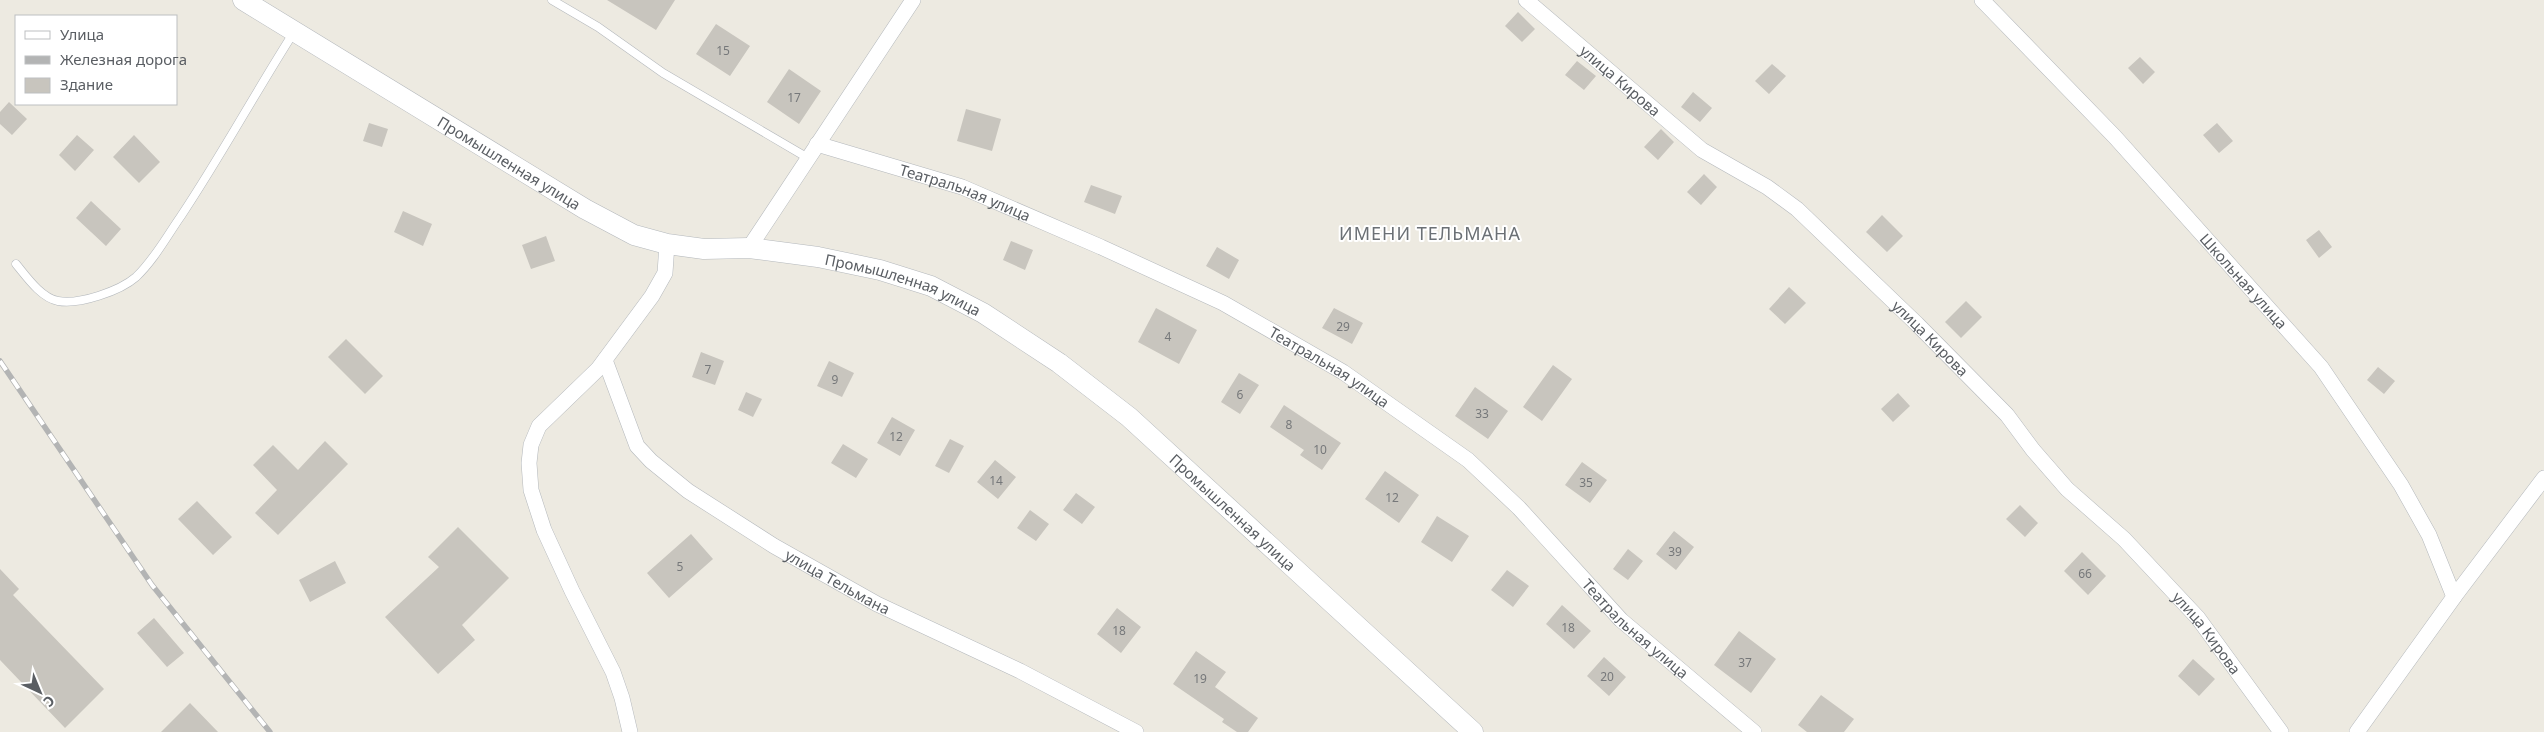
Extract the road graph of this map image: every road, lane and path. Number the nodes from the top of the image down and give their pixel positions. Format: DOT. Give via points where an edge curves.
graph roads {
  1 [pos="244,0"];
  2 [pos="552,0"];
  3 [pos="913,0"];
  4 [pos="1526,0"];
  5 [pos="1982,0"];
  6 [pos="294,32"];
  7 [pos="817,144"];
  8 [pos="808,158"];
  9 [pos="667,244"];
  10 [pos="749,248"];
  11 [pos="16,264"];
  12 [pos="605,360"];
  13 [pos="2544,480"];
  14 [pos="2454,597"];
  15 [pos="630,732"];
  16 [pos="1136,732"];
  17 [pos="1473,732"];
  18 [pos="1754,732"];
  19 [pos="2281,732"];
  20 [pos="2357,732"];
  1 -- 6 [label="street, Промышленная улица"];
  2 -- 8 [label="lane" via="598,26 663,73"];
  3 -- 7 [label="street"];
  4 -- 19 [label="street, улица Кирова" via="1702,150 1767,187 1797,209 1902,310 2007,415 2067,489 2124,539 2198,618"];
  5 -- 14 [label="street, Школьная улица" via="2115,137 2321,367 2402,485 2429,535"];
  6 -- 9 [label="street, Промышленная улица" via="584,209 634,235"];
  6 -- 11 [label="lane" via="200,187 136,276 120,289 75,301 56,301 36,288"];
  7 -- 8 [label="street"];
  7 -- 18 [label="street, Театральная улица" via="962,188 1101,247 1223,303 1343,372 1468,460 1519,508 1621,620"];
  8 -- 10 [label="street"];
  9 -- 10 [label="street, Промышленная улица" via="704,249"];
  9 -- 12 [label="street" via="665,273"];
  10 -- 17 [label="street, Промышленная улица" via="871,268 931,286 983,313 1059,362 1129,417"];
  12 -- 15 [label="street" via="539,426 531,445 529,463 532,490 544,530 613,672"];
  12 -- 16 [label="street, улица Тельмана" via="638,446 688,491 774,546 876,604 1020,671"];
  13 -- 14 [label="street"];
  14 -- 20 [label="street"];
}
